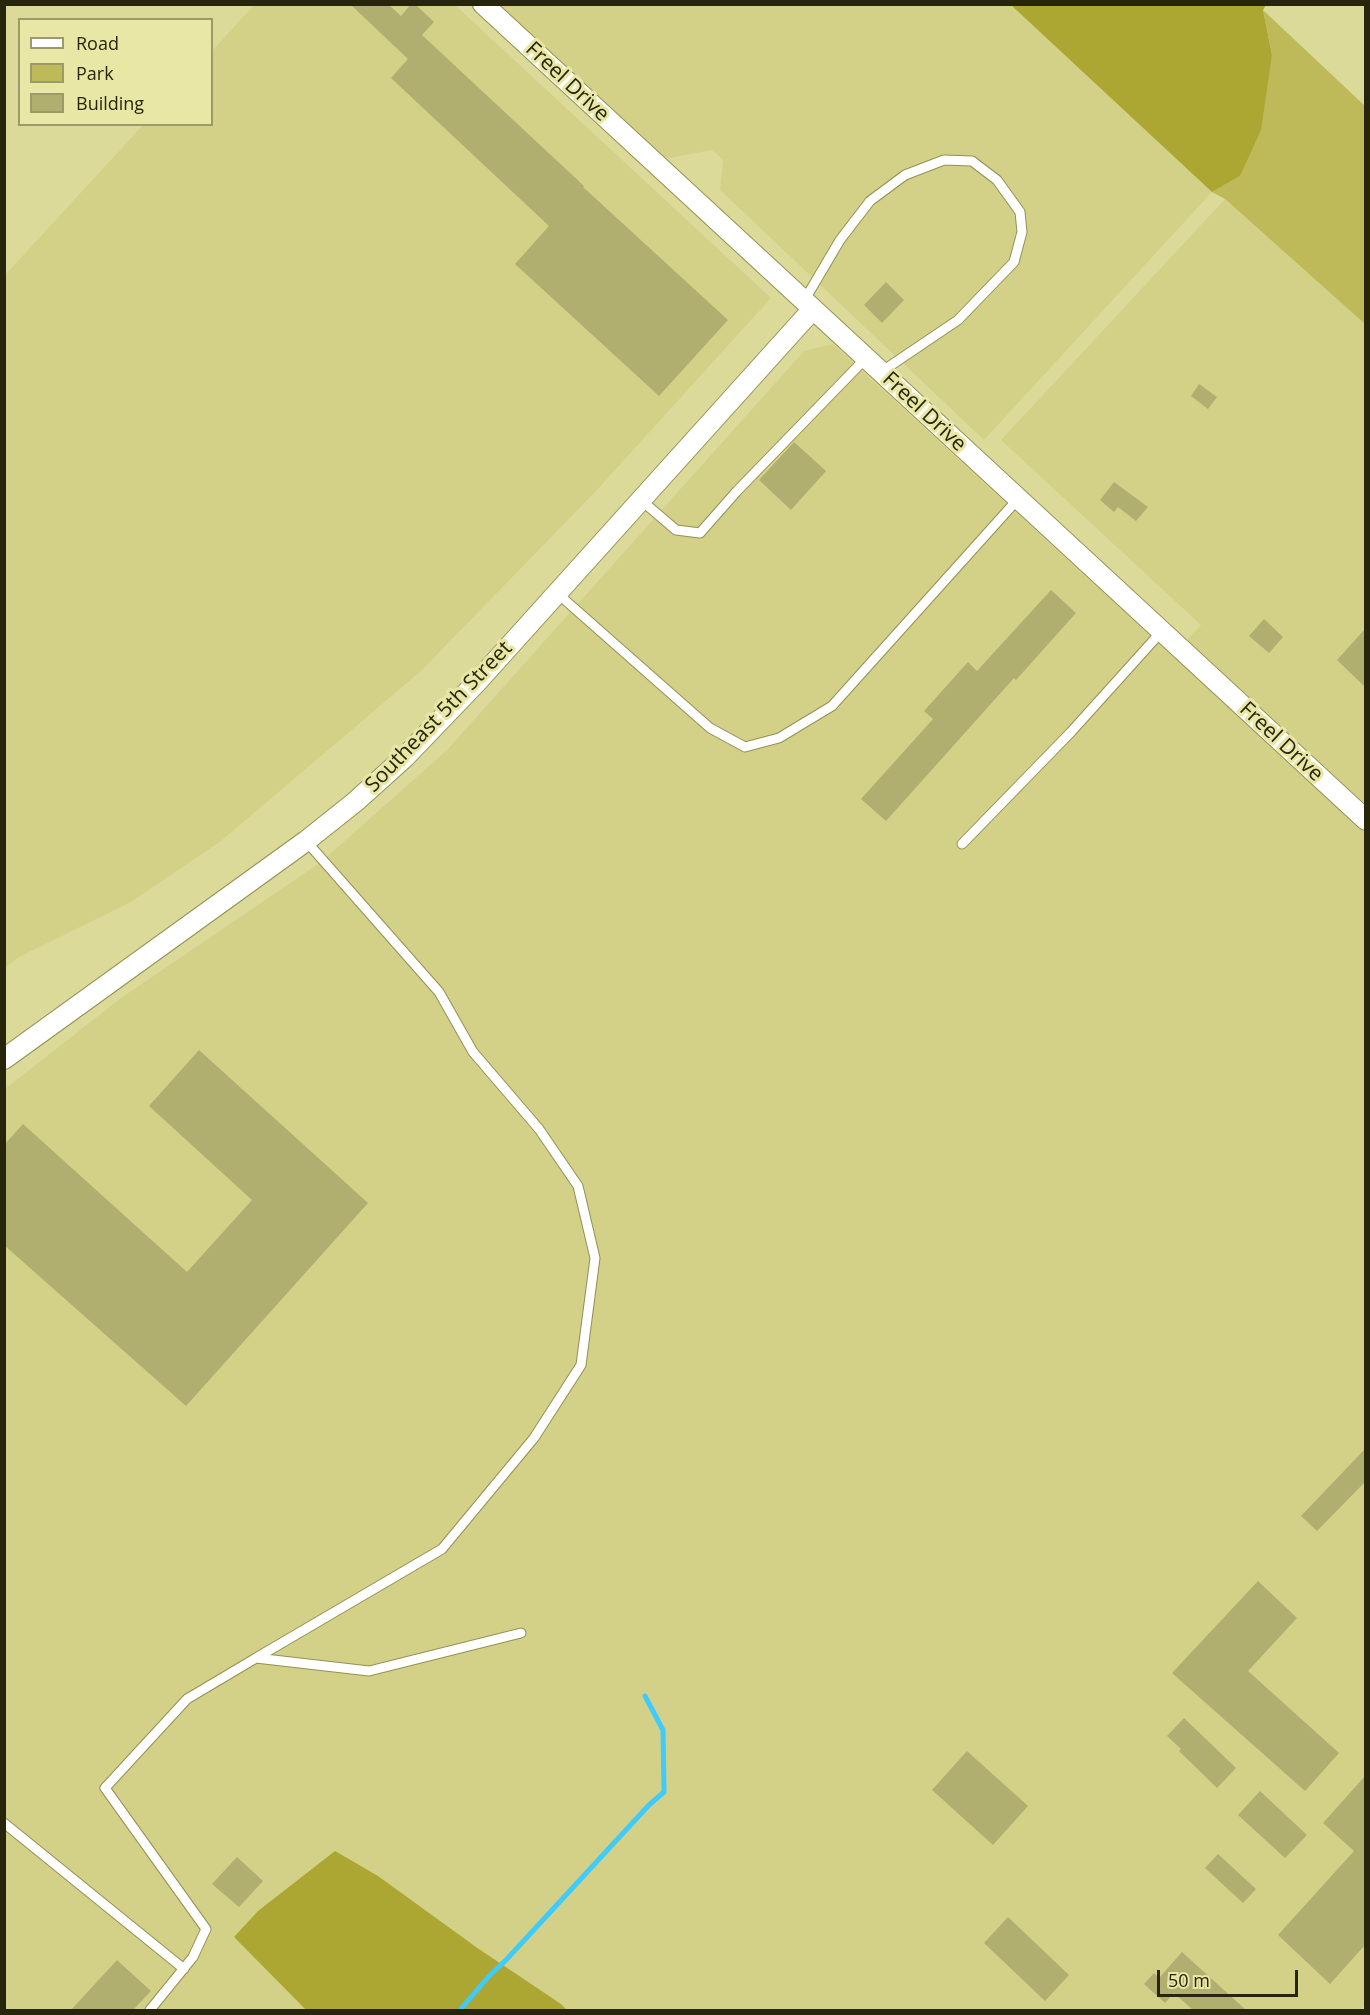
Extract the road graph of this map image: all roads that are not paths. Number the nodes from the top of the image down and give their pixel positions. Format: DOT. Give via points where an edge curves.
graph roads {
  1 [pos="483,4"];
  2 [pos="808,305"];
  3 [pos="866,358"];
  4 [pos="881,372"];
  5 [pos="1018,499"];
  6 [pos="641,500"];
  7 [pos="557,593"];
  8 [pos="1162,632"];
  9 [pos="1365,820"];
  10 [pos="306,841"];
  11 [pos="962,844"];
  12 [pos="4,1059"];
  13 [pos="522,1633"];
  14 [pos="256,1658"];
  15 [pos="4,1823"];
  16 [pos="184,1969"];
  17 [pos="150,2010"];
  1 -- 2 [label="street, Freel Drive"];
  2 -- 3 [label="street, Freel Drive"];
  2 -- 4 [label="lane" via="840,240 870,201 905,175 944,160 972,161 997,180 1020,212 1022,232 1014,262 958,320"];
  2 -- 6 [label="street, Southeast 5th Street"];
  3 -- 4 [label="street, Freel Drive"];
  3 -- 6 [label="lane" via="700,532 676,530"];
  4 -- 5 [label="street, Freel Drive"];
  5 -- 7 [label="lane" via="832,706 779,738 745,747 710,728"];
  5 -- 8 [label="street, Freel Drive"];
  6 -- 7 [label="street, Southeast 5th Street"];
  7 -- 10 [label="street, Southeast 5th Street" via="405,757"];
  8 -- 9 [label="street, Freel Drive"];
  8 -- 11 [label="lane"];
  10 -- 12 [label="street, Southeast 5th Street"];
  10 -- 14 [label="lane" via="439,992 473,1052 539,1130 578,1186 595,1258 581,1365 534,1438 442,1549"];
  13 -- 14 [label="lane" via="369,1671"];
  14 -- 16 [label="lane" via="188,1699 105,1788 206,1929"];
  15 -- 16 [label="lane"];
  16 -- 17 [label="lane"];
}
